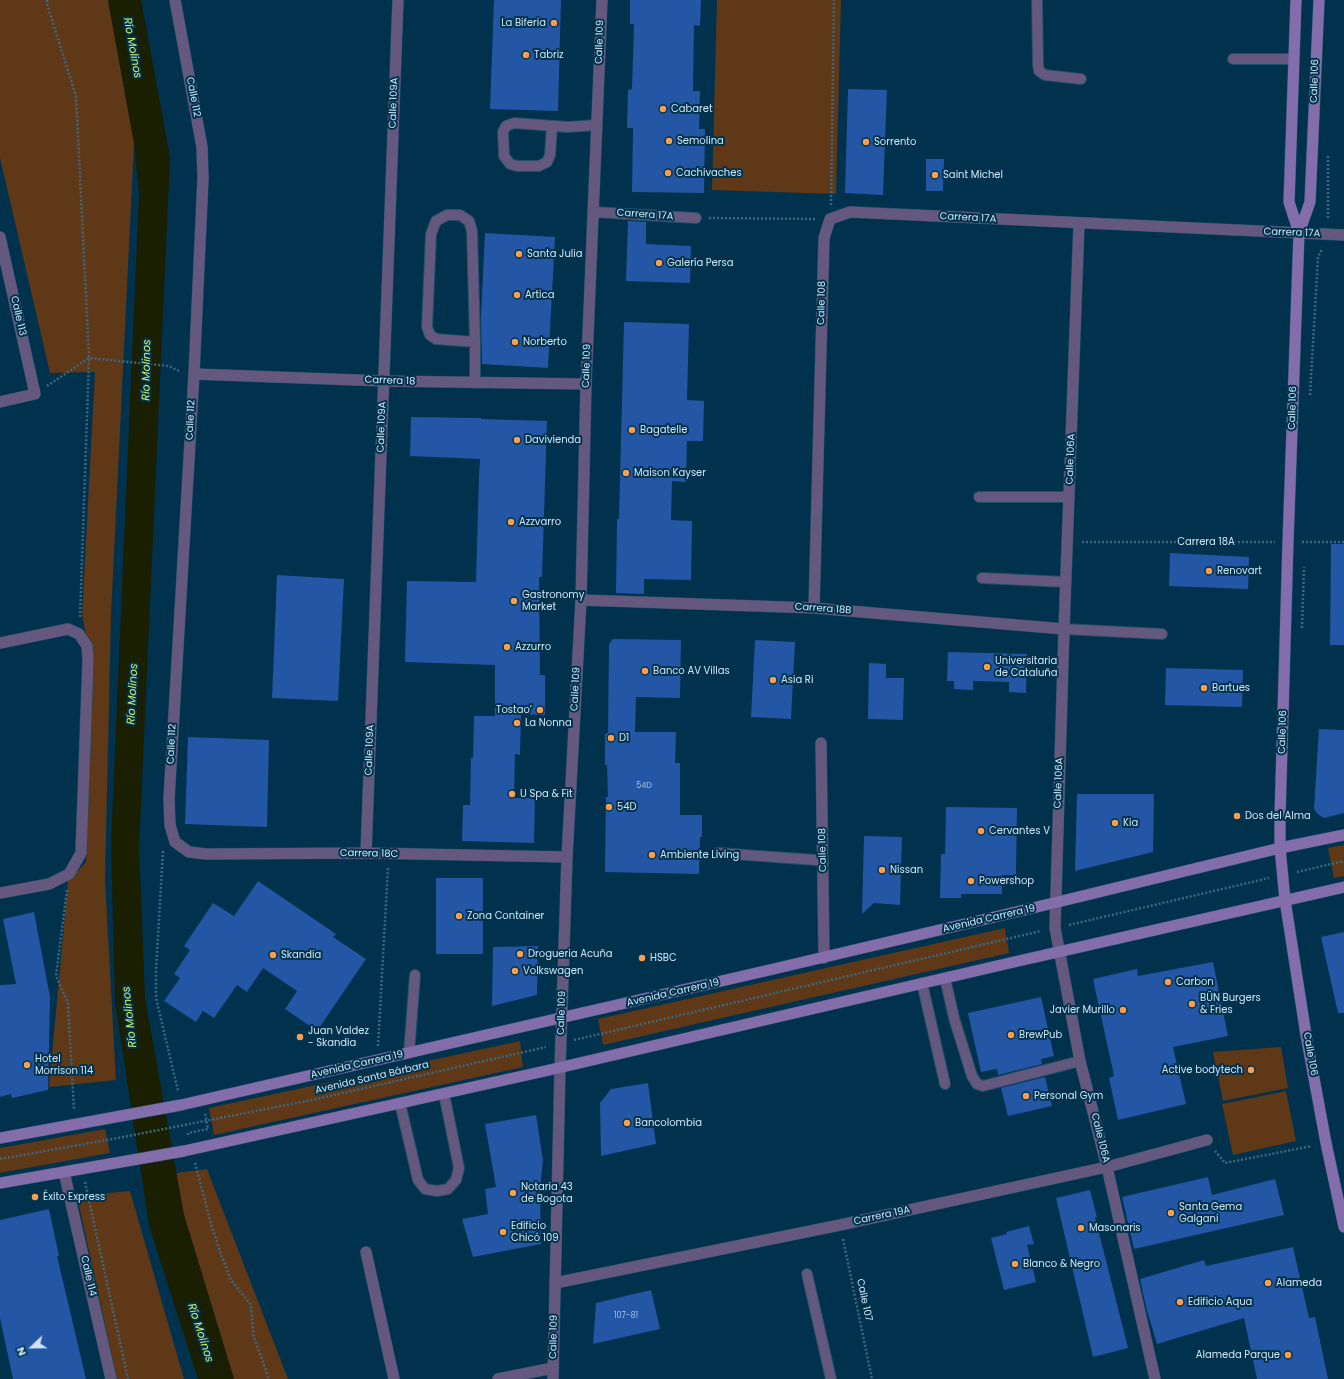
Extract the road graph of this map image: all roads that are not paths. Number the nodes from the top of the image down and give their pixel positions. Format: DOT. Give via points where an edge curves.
graph roads {
  1 [pos="175,0"];
  2 [pos="398,0"];
  3 [pos="602,0"];
  4 [pos="1037,0"];
  5 [pos="1296,0"];
  6 [pos="1319,0"];
  7 [pos="1233,59"];
  8 [pos="1294,59"];
  9 [pos="1080,79"];
  10 [pos="597,125"];
  11 [pos="552,126"];
  12 [pos="593,212"];
  13 [pos="696,218"];
  14 [pos="830,219"];
  15 [pos="1079,223"];
  16 [pos="1299,232"];
  17 [pos="1344,235"];
  18 [pos="0,237"];
  19 [pos="475,342"];
  20 [pos="194,374"];
  21 [pos="384,381"];
  22 [pos="475,383"];
  23 [pos="586,384"];
  24 [pos="0,402"];
  25 [pos="979,496"];
  26 [pos="1069,497"];
  27 [pos="982,578"];
  28 [pos="1066,582"];
  29 [pos="581,600"];
  30 [pos="814,608"];
  31 [pos="1064,629"];
  32 [pos="1162,634"];
  33 [pos="0,643"];
  34 [pos="821,743"];
  35 [pos="1344,835"];
  36 [pos="175,842"];
  37 [pos="1280,848"];
  38 [pos="366,853"];
  39 [pos="718,853"];
  40 [pos="567,857"];
  41 [pos="823,862"];
  42 [pos="1344,887"];
  43 [pos="0,894"];
  44 [pos="1285,900"];
  45 [pos="1055,903"];
  46 [pos="1060,951"];
  47 [pos="824,958"];
  48 [pos="415,974"];
  49 [pos="945,978"];
  50 [pos="922,984"];
  51 [pos="563,1018"];
  52 [pos="410,1053"];
  53 [pos="1080,1061"];
  54 [pos="560,1068"];
  55 [pos="945,1084"];
  56 [pos="444,1094"];
  57 [pos="400,1103"];
  58 [pos="0,1138"];
  59 [pos="1207,1140"];
  60 [pos="1107,1167"];
  61 [pos="64,1172"];
  62 [pos="0,1183"];
  63 [pos="1344,1227"];
  64 [pos="366,1252"];
  65 [pos="807,1274"];
  66 [pos="555,1283"];
  67 [pos="553,1368"];
  68 [pos="111,1379"];
  69 [pos="394,1379"];
  70 [pos="498,1379"];
  71 [pos="553,1379"];
  72 [pos="831,1379"];
  73 [pos="1155,1379"];
  1 -- 20 [label="street, Calle 112" via="202,147 203,178"];
  2 -- 21 [label="street, Calle 109A"];
  3 -- 10 [label="street, Calle 109"];
  4 -- 9 [label="lane" via="1039,70 1045,75"];
  5 -- 8 [label="main road, Calle 106"];
  6 -- 16 [label="main road, Calle 106" via="1310,202"];
  7 -- 8 [label="lane"];
  8 -- 16 [label="main road, Calle 106" via="1289,202"];
  10 -- 11 [label="lane"];
  10 -- 12 [label="street, Calle 109"];
  11 -- 11 [label="lane" via="550,155 547,162 539,166 510,164 504,156 503,132 506,126 514,123"];
  12 -- 13 [label="lane, Carrera 17A"];
  12 -- 23 [label="street, Calle 109"];
  14 -- 15 [label="street, Carrera 17A" via="850,212"];
  14 -- 30 [label="street, Calle 108" via="824,238"];
  15 -- 16 [label="street, Carrera 17A"];
  15 -- 26 [label="street, Calle 106A"];
  16 -- 17 [label="street, Carrera 17A"];
  16 -- 37 [label="main road, Calle 106"];
  18 -- 24 [label="street, Calle 113" via="35,394"];
  19 -- 19 [label="lane" via="472,231 468,221 460,215 447,215 436,221 431,234 427,326 430,335 436,339"];
  19 -- 22 [label="lane"];
  20 -- 21 [label="street, Carrera 18"];
  20 -- 36 [label="street, Calle 112" via="169,799 170,825"];
  21 -- 22 [label="street, Carrera 18"];
  21 -- 38 [label="street, Calle 109A"];
  22 -- 23 [label="street, Carrera 18"];
  23 -- 29 [label="street, Calle 109"];
  25 -- 26 [label="lane"];
  26 -- 28 [label="street, Calle 106A"];
  27 -- 28 [label="lane"];
  28 -- 31 [label="street, Calle 106A"];
  29 -- 30 [label="street, Carrera 18B"];
  29 -- 40 [label="street, Calle 109"];
  30 -- 31 [label="street, Carrera 18B"];
  31 -- 32 [label="lane"];
  31 -- 45 [label="street, Calle 106A"];
  33 -- 43 [label="street" via="68,629 79,634 87,646 88,658 81,853 69,874 49,884"];
  34 -- 41 [label="street, Calle 108"];
  35 -- 37 [label="main road, Avenida Carrera 19"];
  36 -- 38 [label="street, Carrera 18C" via="189,852 206,854"];
  37 -- 44 [label="main road, Calle 106"];
  37 -- 45 [label="main road, Avenida Carrera 19"];
  38 -- 40 [label="street, Carrera 18C"];
  39 -- 41 [label="lane"];
  40 -- 51 [label="street, Calle 109"];
  41 -- 47 [label="street, Calle 108"];
  42 -- 44 [label="main road"];
  44 -- 46 [label="main road"];
  44 -- 63 [label="main road, Calle 106" via="1306,1035"];
  45 -- 46 [label="street, Calle 106A" via="1055,928"];
  45 -- 47 [label="main road, Avenida Carrera 19"];
  46 -- 49 [label="main road"];
  46 -- 53 [label="street, Calle 106A"];
  47 -- 51 [label="main road, Avenida Carrera 19"];
  48 -- 52 [label="lane"];
  49 -- 50 [label="main road"];
  49 -- 53 [label="lane" via="959,1033 972,1076 977,1084 983,1086"];
  50 -- 54 [label="main road"];
  50 -- 55 [label="lane"];
  51 -- 52 [label="main road, Avenida Carrera 19"];
  51 -- 54 [label="street, Calle 109"];
  52 -- 58 [label="main road, Avenida Carrera 19" via="181,1105"];
  53 -- 60 [label="street, Calle 106A"];
  54 -- 56 [label="main road"];
  54 -- 66 [label="street, Calle 109"];
  56 -- 57 [label="main road"];
  56 -- 57 [label="lane" via="459,1168 456,1180 448,1188 437,1191 425,1189 418,1180"];
  57 -- 61 [label="main road" via="188,1150"];
  59 -- 60 [label="street, Carrera 19A"];
  60 -- 66 [label="street, Carrera 19A"];
  60 -- 73 [label="street, Calle 106A"];
  61 -- 62 [label="main road"];
  61 -- 68 [label="street, Calle 114"];
  64 -- 69 [label="street"];
  65 -- 72 [label="lane"];
  66 -- 67 [label="street, Calle 109"];
  67 -- 70 [label="street"];
  67 -- 71 [label="street, Calle 109"];
}
